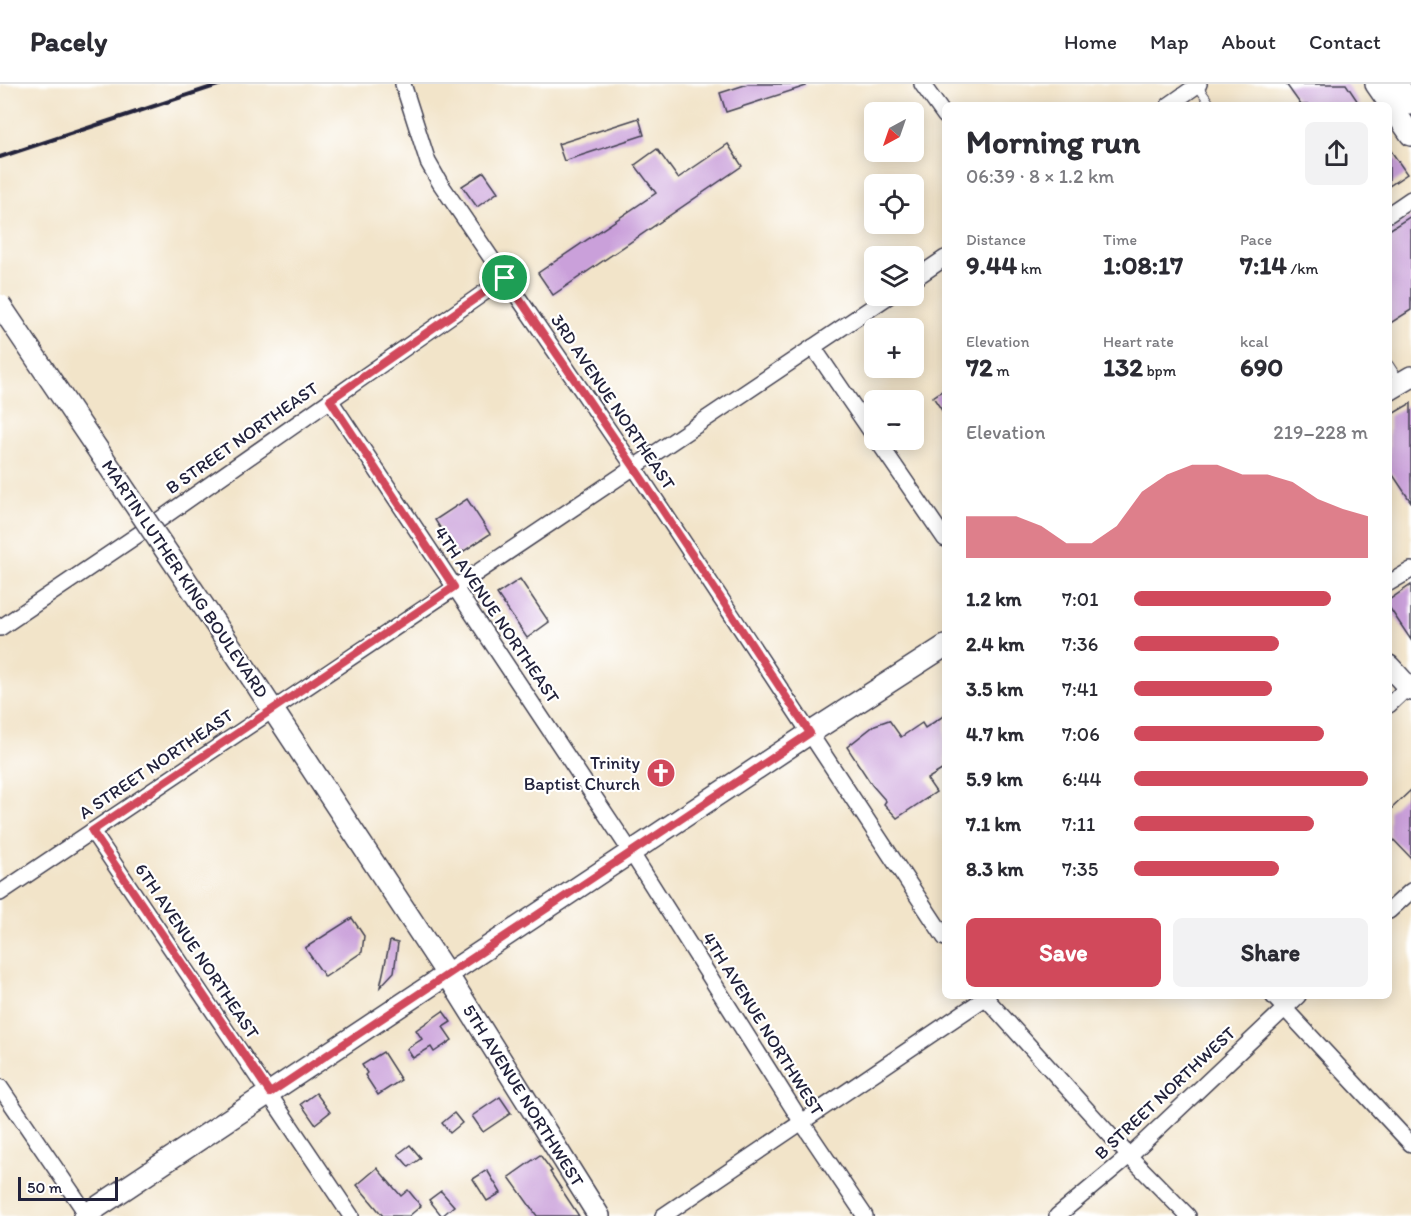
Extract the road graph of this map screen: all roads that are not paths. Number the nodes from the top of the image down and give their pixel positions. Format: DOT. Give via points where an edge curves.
graph roads {
  1 [pos="403,84"];
  2 [pos="922,84"];
  3 [pos="1376,84"];
  4 [pos="1397,84"];
  5 [pos="1198,85"];
  6 [pos="1173,102"];
  7 [pos="1209,102"];
  8 [pos="1388,102"];
  9 [pos="1411,105"];
  10 [pos="1392,107"];
  11 [pos="942,112"];
  12 [pos="1411,135"];
  13 [pos="1411,199"];
  14 [pos="1392,212"];
  15 [pos="942,260"];
  16 [pos="924,272"];
  17 [pos="505,278"];
  18 [pos="0,305"];
  19 [pos="874,306"];
  20 [pos="813,347"];
  21 [pos="330,400"];
  22 [pos="864,421"];
  23 [pos="884,450"];
  24 [pos="634,467"];
  25 [pos="942,535"];
  26 [pos="1411,570"];
  27 [pos="1392,581"];
  28 [pos="454,587"];
  29 [pos="0,628"];
  30 [pos="942,648"];
  31 [pos="1392,669"];
  32 [pos="1410,688"];
  33 [pos="1392,703"];
  34 [pos="273,708"];
  35 [pos="810,733"];
  36 [pos="92,831"];
  37 [pos="631,852"];
  38 [pos="1411,891"];
  39 [pos="0,893"];
  40 [pos="1392,908"];
  41 [pos="942,933"];
  42 [pos="447,974"];
  43 [pos="983,999"];
  44 [pos="988,999"];
  45 [pos="1276,999"];
  46 [pos="1295,999"];
  47 [pos="1285,1008"];
  48 [pos="0,1087"];
  49 [pos="270,1093"];
  50 [pos="801,1121"];
  51 [pos="1411,1144"];
  52 [pos="1129,1156"];
  53 [pos="86,1216"];
  54 [pos="351,1216"];
  55 [pos="599,1216"];
  56 [pos="663,1216"];
  57 [pos="865,1216"];
  58 [pos="1057,1216"];
  59 [pos="1188,1216"];
  1 -- 17 [label="street, 3RD AVENUE NORTHEAST" via="432,170"];
  2 -- 11 [label="street"];
  3 -- 8 [label="street"];
  4 -- 9 [label="street"];
  5 -- 6 [label="street"];
  5 -- 7 [label="lane"];
  10 -- 12 [label="street"];
  13 -- 14 [label="street"];
  15 -- 16 [label="street"];
  17 -- 21 [label="street, B STREET NORTHEAST"];
  17 -- 24 [label="street, 3RD AVENUE NORTHEAST"];
  18 -- 34 [label="street, MARTIN LUTHER KING BOULEVARD, bridge"];
  19 -- 20 [label="street, A STREET NORTHEAST"];
  20 -- 22 [label="street"];
  20 -- 24 [label="street, A STREET NORTHEAST"];
  21 -- 28 [label="street, 4TH AVENUE NORTHEAST"];
  21 -- 29 [label="street, B STREET NORTHEAST"];
  23 -- 25 [label="street"];
  24 -- 28 [label="street, A STREET NORTHEAST"];
  24 -- 35 [label="street, 3RD AVENUE NORTHEAST"];
  26 -- 27 [label="street"];
  28 -- 34 [label="street, A STREET NORTHEAST"];
  28 -- 37 [label="street, 4TH AVENUE NORTHEAST"];
  30 -- 35 [label="street"];
  31 -- 32 [label="street"];
  32 -- 33 [label="street"];
  34 -- 36 [label="street, A STREET NORTHEAST"];
  34 -- 42 [label="street, MARTIN LUTHER KING BOULEVARD"];
  35 -- 37 [label="street"];
  35 -- 41 [label="street, 3RD AVENUE NORTHEAST"];
  36 -- 39 [label="street, A STREET NORTHEAST"];
  36 -- 49 [label="street, 6TH AVENUE NORTHEAST"];
  37 -- 42 [label="street"];
  37 -- 50 [label="street, 4TH AVENUE NORTHWEST"];
  38 -- 40 [label="street"];
  42 -- 49 [label="street"];
  42 -- 55 [label="street, 5TH AVENUE NORTHWEST"];
  43 -- 50 [label="street"];
  44 -- 52 [label="street"];
  45 -- 47 [label="street"];
  46 -- 47 [label="street, B STREET NORTHWEST"];
  47 -- 51 [label="street"];
  47 -- 52 [label="street, B STREET NORTHWEST"];
  48 -- 53 [label="street"];
  49 -- 53 [label="street"];
  49 -- 54 [label="street, 6TH AVENUE NORTHEAST"];
  50 -- 56 [label="street"];
  50 -- 57 [label="street, 4TH AVENUE NORTHWEST"];
  52 -- 58 [label="street, B STREET NORTHWEST"];
  52 -- 59 [label="street"];
}
